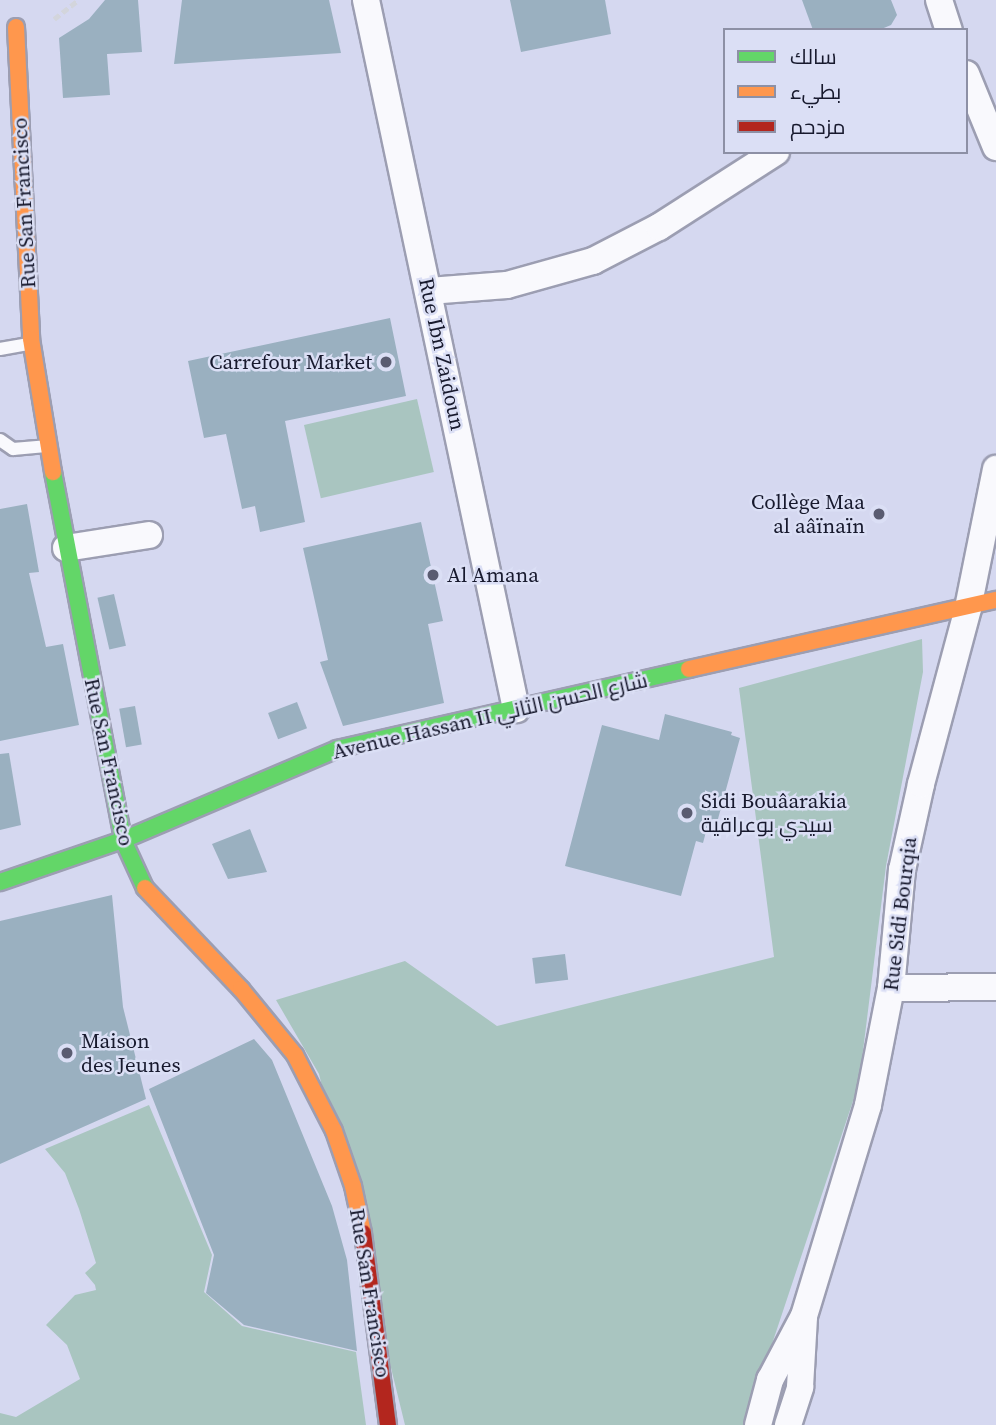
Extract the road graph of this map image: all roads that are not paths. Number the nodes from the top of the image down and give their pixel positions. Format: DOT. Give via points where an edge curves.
graph roads {
  1 [pos="366,0"];
  2 [pos="939,0"];
  3 [pos="19,9"];
  4 [pos="16,27"];
  5 [pos="948,28"];
  6 [pos="968,79"];
  7 [pos="4,86"];
  8 [pos="996,147"];
  9 [pos="773,154"];
  10 [pos="429,291"];
  11 [pos="32,343"];
  12 [pos="0,349"];
  13 [pos="0,440"];
  14 [pos="49,446"];
  15 [pos="996,468"];
  16 [pos="149,535"];
  17 [pos="66,548"];
  18 [pos="996,600"];
  19 [pos="968,608"];
  20 [pos="516,709"];
  21 [pos="123,840"];
  22 [pos="0,882"];
  23 [pos="996,987"];
  24 [pos="891,988"];
  25 [pos="804,1316"];
  26 [pos="794,1421"];
  27 [pos="388,1425"];
  28 [pos="758,1425"];
  1 -- 10 [label="street, Rue Ibn Zaidoun"];
  2 -- 5 [label="street"];
  3 -- 4 [label="street"];
  4 -- 7 [label="street"];
  4 -- 11 [label="street, Rue San Francisco"];
  6 -- 8 [label="street"];
  9 -- 10 [label="street" via="659,228 593,261 507,285"];
  10 -- 20 [label="street, Rue Ibn Zaidoun"];
  11 -- 12 [label="lane"];
  11 -- 14 [label="street, Rue San Francisco"];
  13 -- 14 [label="lane" via="13,449"];
  14 -- 17 [label="street, Rue San Francisco"];
  15 -- 19 [label="street, Rue Sidi Bourqia"];
  16 -- 17 [label="street"];
  17 -- 21 [label="street, Rue San Francisco"];
  18 -- 19 [label="street, Avenue Hassan II شارع الحسن الثاني"];
  19 -- 20 [label="street, Avenue Hassan II شارع الحسن الثاني"];
  19 -- 24 [label="street, Rue Sidi Bourqia" via="902,870"];
  20 -- 21 [label="street, Avenue Hassan II شارع الحسن الثاني" via="337,749"];
  21 -- 22 [label="street, Avenue Hassan II شارع الحسن الثاني"];
  21 -- 27 [label="street, Rue San Francisco" via="149,895 241,989 295,1055 334,1131 353,1186 368,1257"];
  23 -- 24 [label="street"];
  24 -- 25 [label="street, Rue Sidi Bourqia" via="868,1105"];
  25 -- 26 [label="street, Rue Sidi Bourqia"];
  25 -- 28 [label="street, Rue Sidi Bourqia" via="770,1380"];
}
